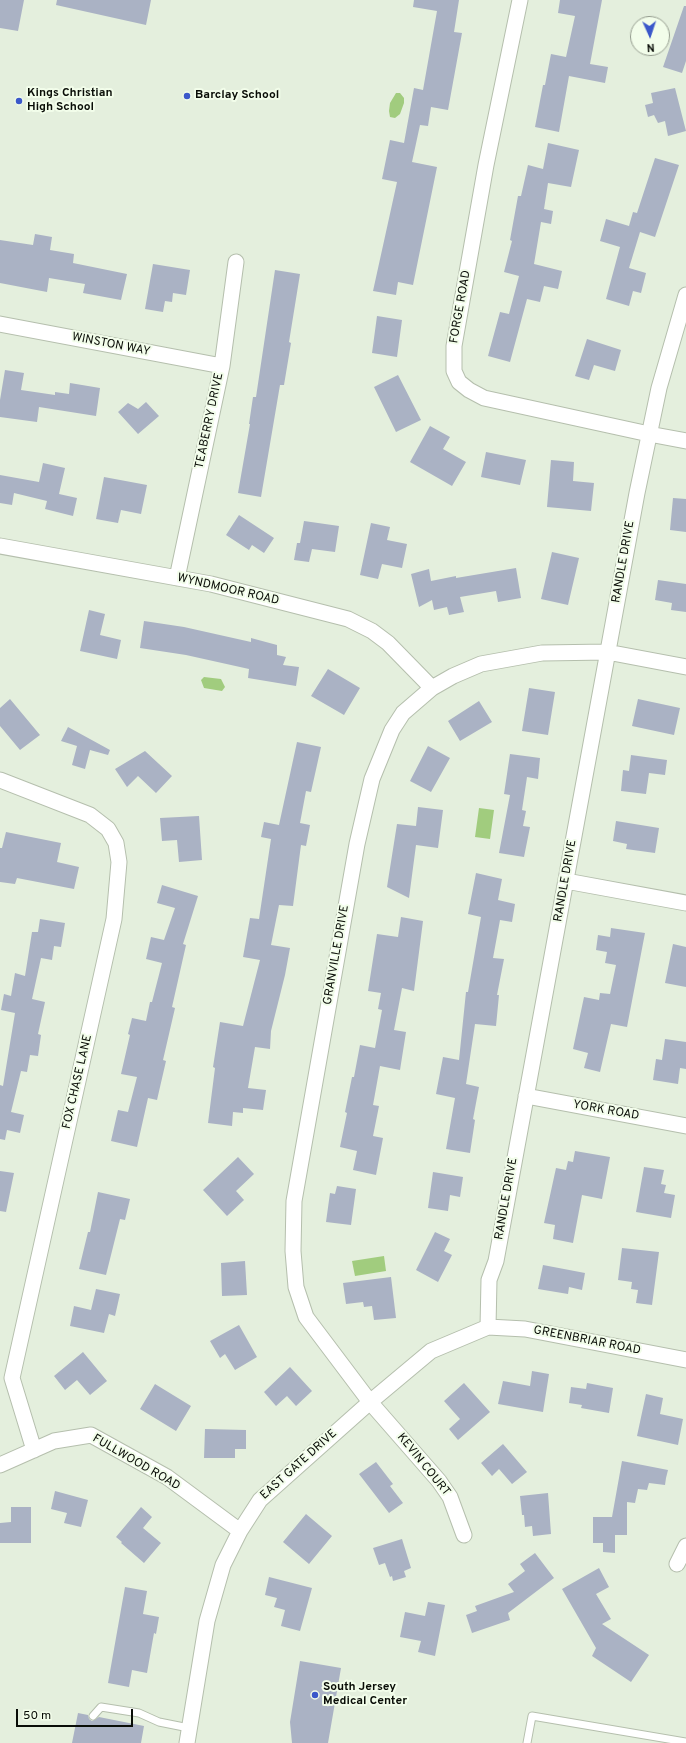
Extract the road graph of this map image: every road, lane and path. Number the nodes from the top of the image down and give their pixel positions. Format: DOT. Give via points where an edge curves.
graph roads {
  1 [pos="520,0"];
  2 [pos="236,262"];
  3 [pos="686,295"];
  4 [pos="0,324"];
  5 [pos="222,366"];
  6 [pos="649,434"];
  7 [pos="686,441"];
  8 [pos="0,546"];
  9 [pos="177,578"];
  10 [pos="608,652"];
  11 [pos="686,666"];
  12 [pos="432,688"];
  13 [pos="0,780"];
  14 [pos="566,882"];
  15 [pos="686,903"];
  16 [pos="526,1096"];
  17 [pos="686,1126"];
  18 [pos="488,1327"];
  19 [pos="686,1360"];
  20 [pos="370,1402"];
  21 [pos="34,1450"];
  22 [pos="0,1464"];
  23 [pos="240,1531"];
  24 [pos="464,1535"];
  25 [pos="686,1546"];
  26 [pos="677,1564"];
  27 [pos="93,1716"];
  28 [pos="189,1728"];
  29 [pos="686,1742"];
  30 [pos="187,1743"];
  31 [pos="527,1743"];
  1 -- 6 [label="street, FORGE ROAD" via="456,332 454,371 459,382 484,398"];
  2 -- 5 [label="street, TEABERRY DRIVE"];
  3 -- 6 [label="street, RANDLE DRIVE" via="659,388"];
  4 -- 5 [label="street, WINSTON WAY"];
  5 -- 9 [label="street, TEABERRY DRIVE"];
  6 -- 7 [label="street, FORGE ROAD"];
  6 -- 10 [label="street, RANDLE DRIVE"];
  8 -- 9 [label="street, WYNDMOOR ROAD"];
  9 -- 12 [label="street, WYNDMOOR ROAD" via="211,584 348,619 372,631 388,643"];
  10 -- 11 [label="street, GRANVILLE DRIVE"];
  10 -- 12 [label="street, GRANVILLE DRIVE" via="542,653 481,664"];
  10 -- 14 [label="street, RANDLE DRIVE"];
  12 -- 20 [label="street, GRANVILLE DRIVE" via="403,713 395,724 372,779 357,844 294,1201 293,1251 296,1287 306,1317"];
  13 -- 21 [label="street, FOX CHASE LANE" via="90,815 108,829 116,844 119,862 114,919 12,1378"];
  14 -- 15 [label="street"];
  14 -- 16 [label="street, RANDLE DRIVE"];
  16 -- 17 [label="street, YORK ROAD"];
  16 -- 18 [label="street, RANDLE DRIVE" via="496,1261 489,1280"];
  18 -- 19 [label="street, GREENBRIAR ROAD" via="525,1329"];
  18 -- 20 [label="street, EAST GATE DRIVE" via="431,1351"];
  20 -- 23 [label="street, EAST GATE DRIVE" via="260,1500"];
  20 -- 24 [label="street, KEVIN COURT" via="439,1481 450,1497"];
  21 -- 22 [label="street, FULLWOOD ROAD"];
  21 -- 23 [label="street, FULLWOOD ROAD" via="54,1441 91,1435 167,1477"];
  23 -- 28 [label="street, EAST GATE DRIVE" via="223,1565 207,1621"];
  25 -- 26 [label="street"];
  27 -- 28 [label="lane" via="101,1707 139,1713 159,1722"];
  28 -- 30 [label="street, EAST GATE DRIVE"];
  29 -- 31 [label="lane" via="532,1716"];
}
